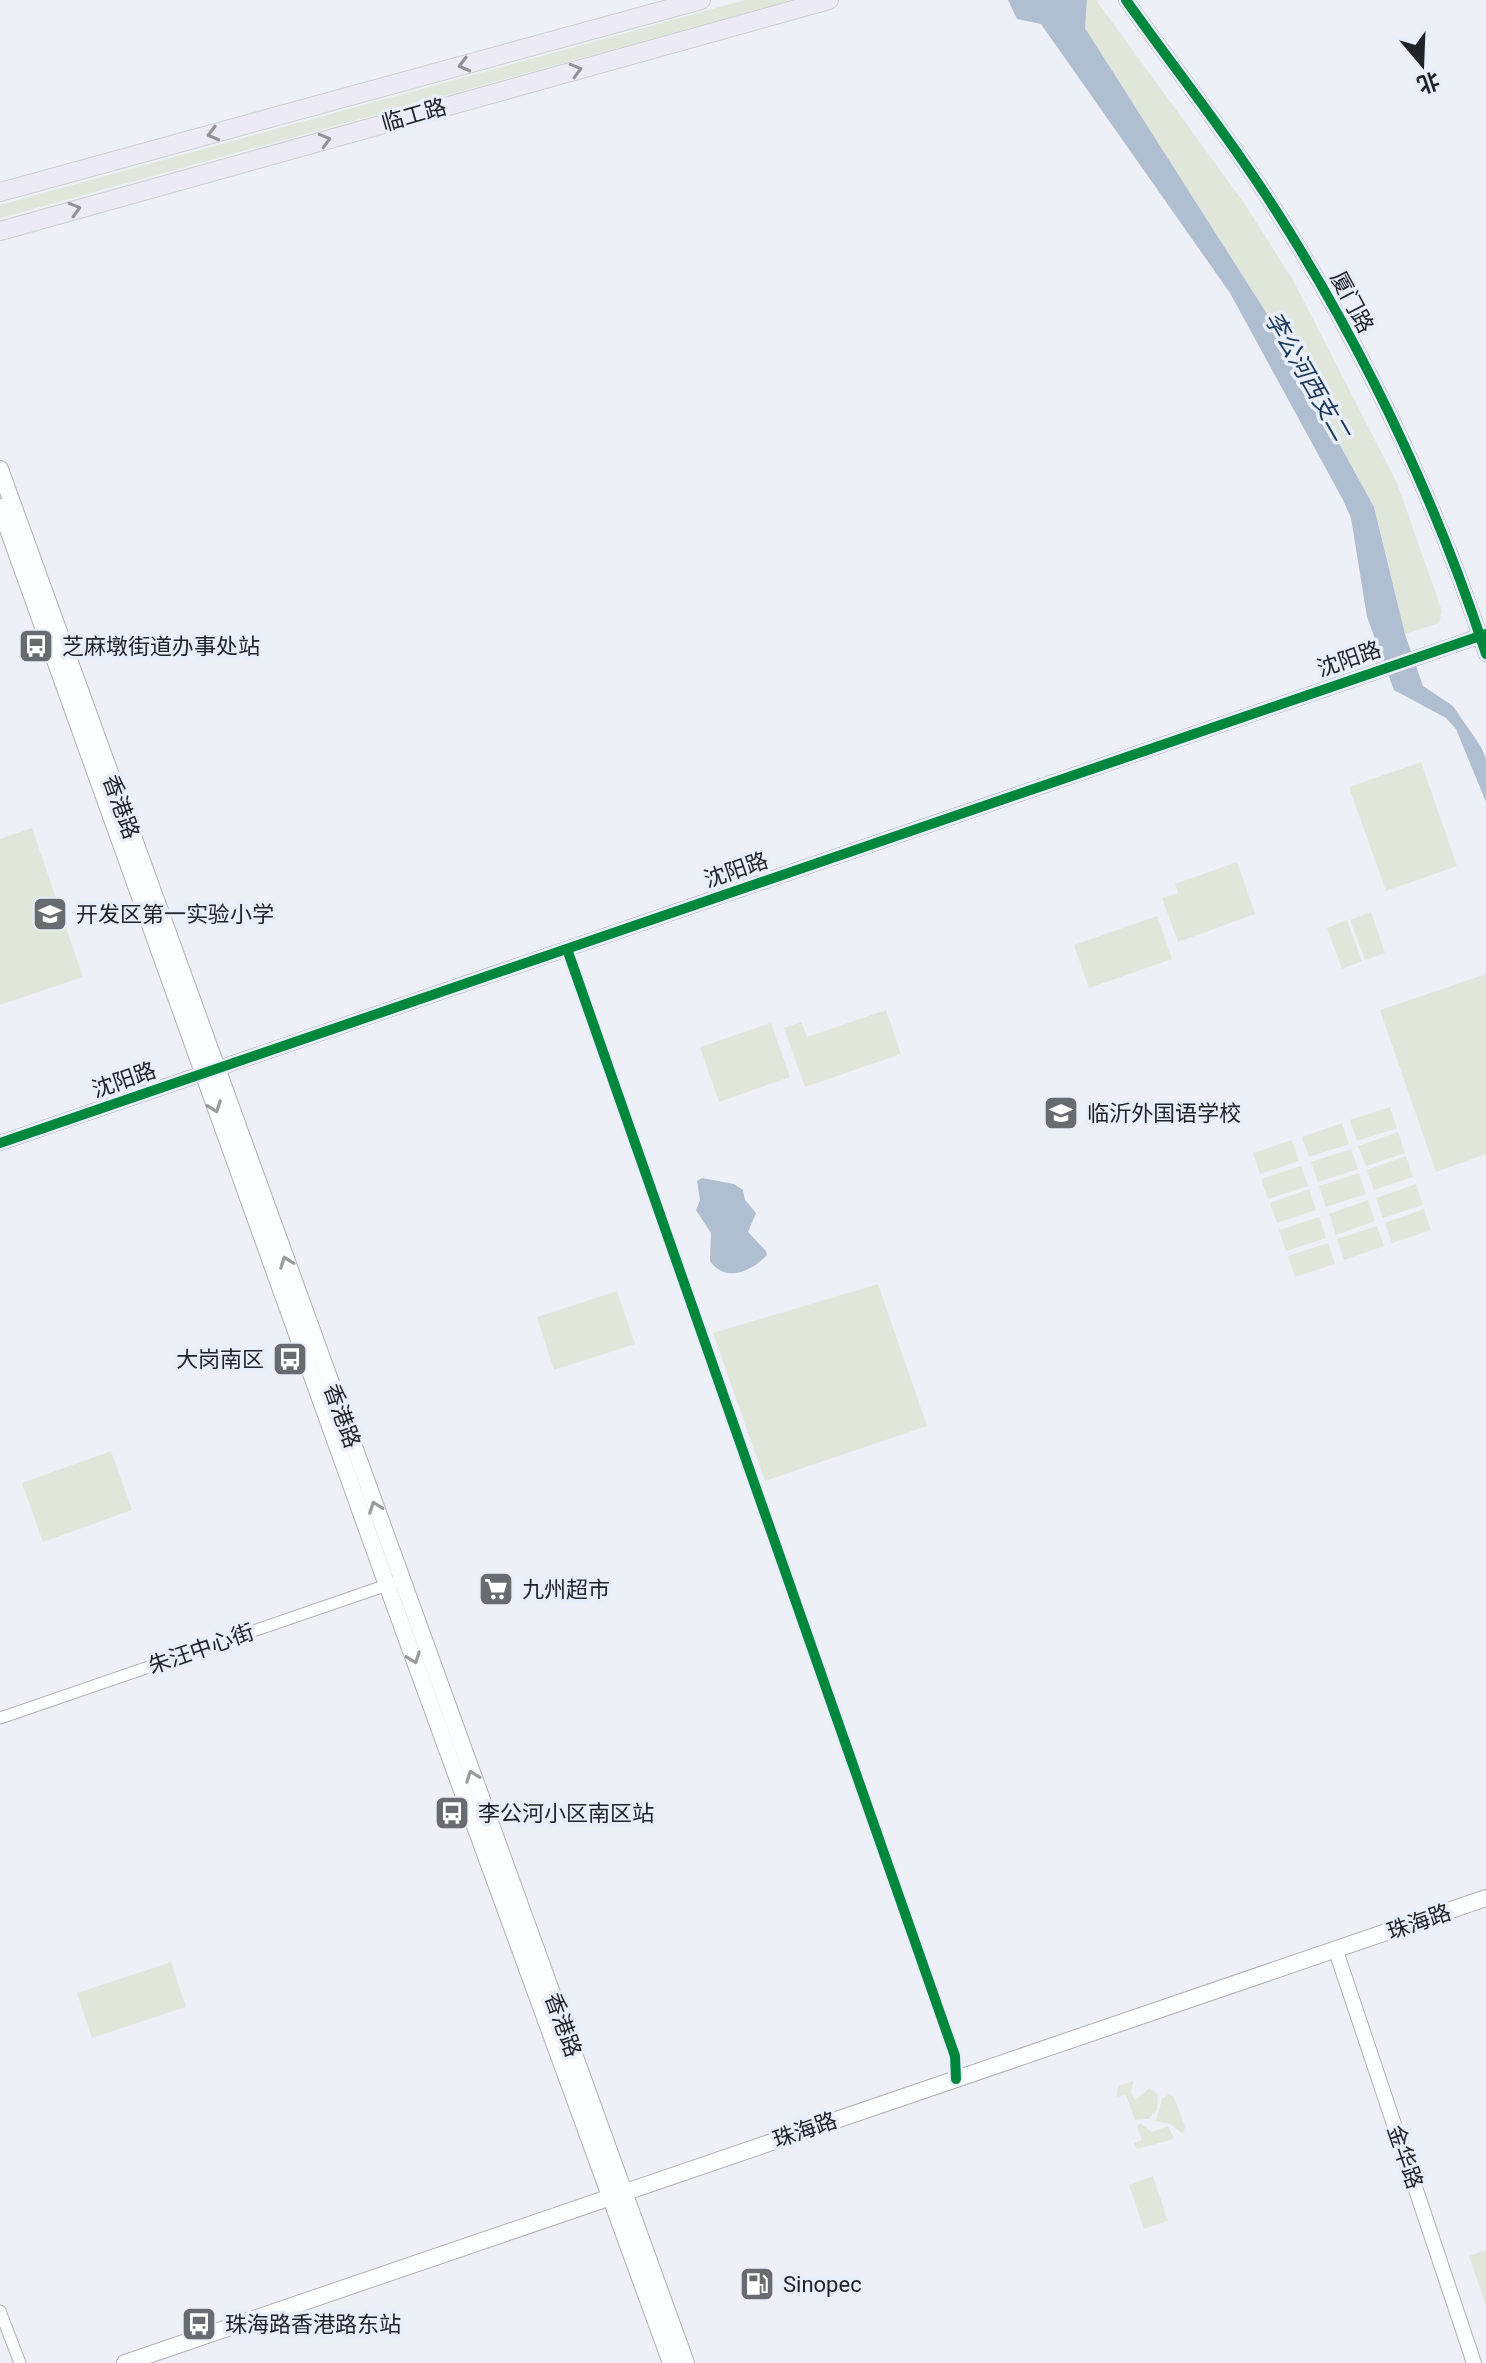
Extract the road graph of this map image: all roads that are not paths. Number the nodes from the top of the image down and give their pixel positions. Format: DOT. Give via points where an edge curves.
graph roads {
  1 [pos="701,0"];
  2 [pos="829,0"];
  3 [pos="1126,0"];
  4 [pos="0,192"];
  5 [pos="0,231"];
  6 [pos="0,469"];
  7 [pos="0,507"];
  8 [pos="1483,635"];
  9 [pos="1486,654"];
  10 [pos="567,949"];
  11 [pos="210,1071"];
  12 [pos="0,1143"];
  13 [pos="394,1582"];
  14 [pos="0,1718"];
  15 [pos="1486,1898"];
  16 [pos="1336,1951"];
  17 [pos="956,2079"];
  18 [pos="618,2193"];
  19 [pos="0,2311"];
  20 [pos="20,2363"];
  21 [pos="125,2363"];
  22 [pos="671,2363"];
  23 [pos="686,2363"];
  24 [pos="1474,2363"];
  1 -- 4 [label="main road, 临工路, one-way"];
  5 -- 2 [label="main road, 临工路, one-way"];
  3 -- 8 [label="street, 厦门路" via="1279,215 1331,301 1423,484"];
  6 -- 11 [label="main road, 香港路"];
  7 -- 11 [label="main road, 香港路"];
  8 -- 9 [label="street, 厦门路"];
  8 -- 10 [label="street, 沈阳路"];
  10 -- 11 [label="street, 沈阳路"];
  10 -- 17 [label="street" via="955,2056"];
  11 -- 12 [label="street, 沈阳路"];
  11 -- 13 [label="main road, 香港路"];
  13 -- 14 [label="street, 朱汪中心街"];
  13 -- 18 [label="main road, 香港路"];
  15 -- 16 [label="main road, 珠海路"];
  16 -- 17 [label="main road, 珠海路"];
  16 -- 24 [label="street, 金华路"];
  17 -- 18 [label="main road, 珠海路"];
  18 -- 21 [label="main road, 珠海路"];
  18 -- 22 [label="main road, 香港路"];
  18 -- 23 [label="main road, 香港路"];
  19 -- 20 [label="street"];
}
